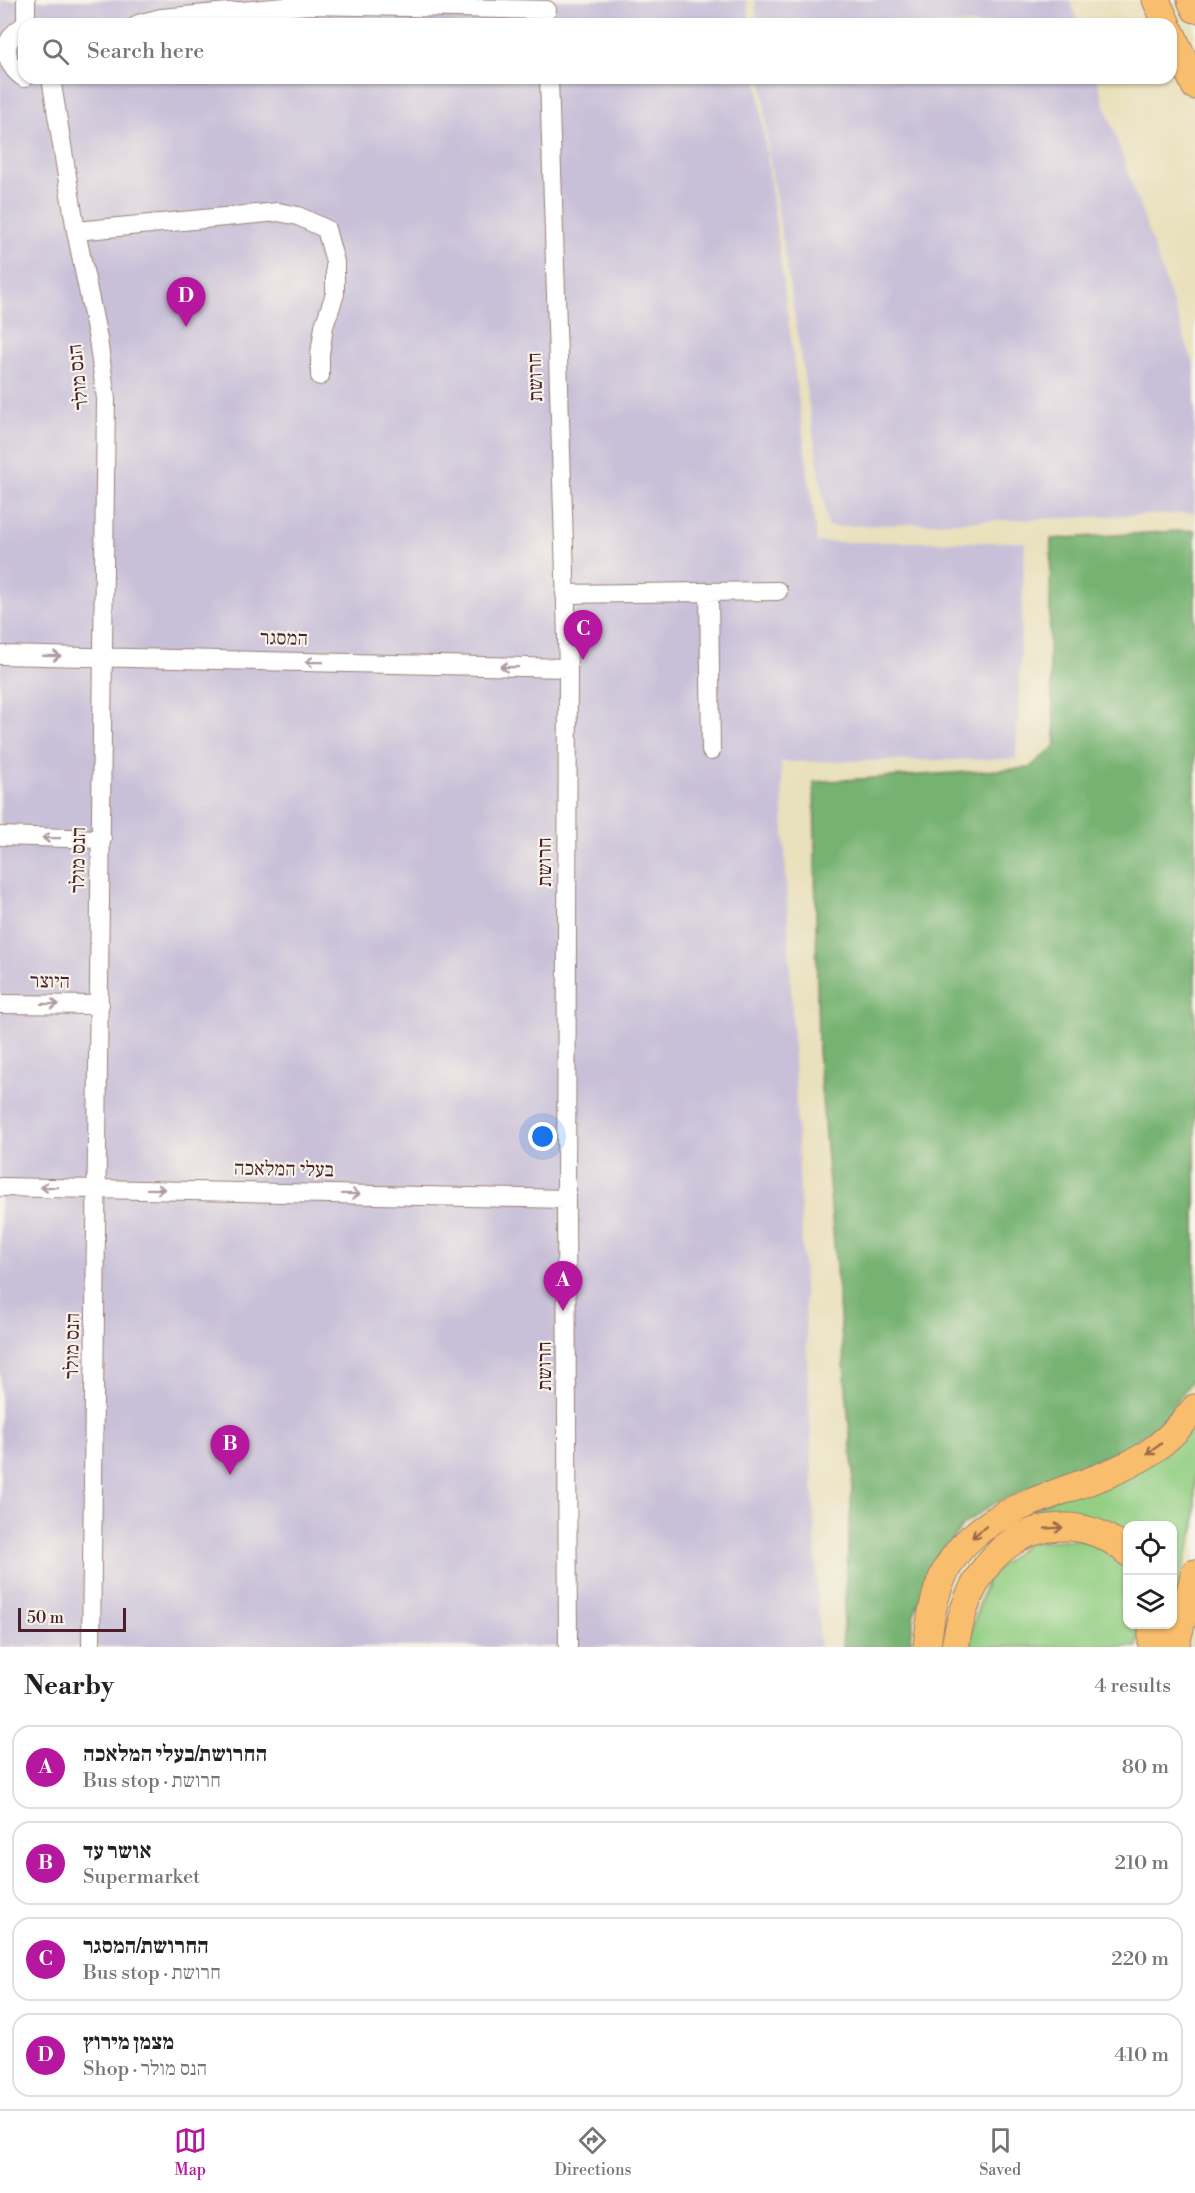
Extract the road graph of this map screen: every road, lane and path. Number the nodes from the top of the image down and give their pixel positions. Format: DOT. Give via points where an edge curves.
graph roads {
  1 [pos="26,0"];
  2 [pos="1156,0"];
  3 [pos="1191,0"];
  4 [pos="1195,9"];
  5 [pos="547,11"];
  6 [pos="25,18"];
  7 [pos="161,18"];
  8 [pos="1164,18"];
  9 [pos="18,31"];
  10 [pos="1177,46"];
  11 [pos="4,56"];
  12 [pos="18,74"];
  13 [pos="52,84"];
  14 [pos="549,84"];
  15 [pos="1195,86"];
  16 [pos="76,231"];
  17 [pos="320,376"];
  18 [pos="778,591"];
  19 [pos="709,592"];
  20 [pos="565,594"];
  21 [pos="0,655"];
  22 [pos="104,657"];
  23 [pos="568,668"];
  24 [pos="711,751"];
  25 [pos="0,836"];
  26 [pos="102,839"];
  27 [pos="0,1004"];
  28 [pos="100,1005"];
  29 [pos="0,1187"];
  30 [pos="98,1188"];
  31 [pos="566,1199"];
  32 [pos="1195,1408"];
  33 [pos="1123,1548"];
  34 [pos="1195,1573"];
  35 [pos="1152,1629"];
  36 [pos="91,1647"];
  37 [pos="568,1647"];
  38 [pos="927,1647"];
  39 [pos="955,1647"];
  40 [pos="1152,1647"];
  41 [pos="1175,1647"];
  1 -- 6 [label="street"];
  2 -- 8 [label="highway"];
  3 -- 4 [label="highway"];
  5 -- 7 [label="street" via="308,5"];
  9 -- 11 [label="street" via="11,37"];
  10 -- 15 [label="highway"];
  11 -- 12 [label="street"];
  13 -- 16 [label="street, הנס מולר"];
  14 -- 20 [label="street, חרושת"];
  16 -- 17 [label="street" via="278,212 326,229 335,262 335,294 324,326"];
  16 -- 22 [label="street, הנס מולר" via="106,399"];
  18 -- 19 [label="street"];
  19 -- 20 [label="street"];
  19 -- 24 [label="street"];
  20 -- 23 [label="street, חרושת"];
  21 -- 22 [label="street, המסגר, one-way"];
  23 -- 22 [label="street, המסגר, one-way"];
  22 -- 26 [label="street, הנס מולר"];
  23 -- 31 [label="street, חרושת"];
  26 -- 25 [label="street, one-way"];
  26 -- 28 [label="street, הנס מולר"];
  27 -- 28 [label="street, היוצר, one-way"];
  28 -- 30 [label="street, הנס מולר"];
  30 -- 29 [label="street, בעלי המלאכה, one-way"];
  30 -- 31 [label="street, בעלי המלאכה, one-way"];
  30 -- 36 [label="street, הנס מולר"];
  31 -- 37 [label="street, חרושת"];
  32 -- 38 [label="highway, one-way" via="1177,1431 1146,1455 1011,1511 980,1530 947,1568 936,1594"];
  39 -- 33 [label="highway, one-way" via="970,1594 982,1571 1011,1542 1046,1528 1085,1528"];
  34 -- 41 [label="highway"];
  35 -- 40 [label="highway"];
}
